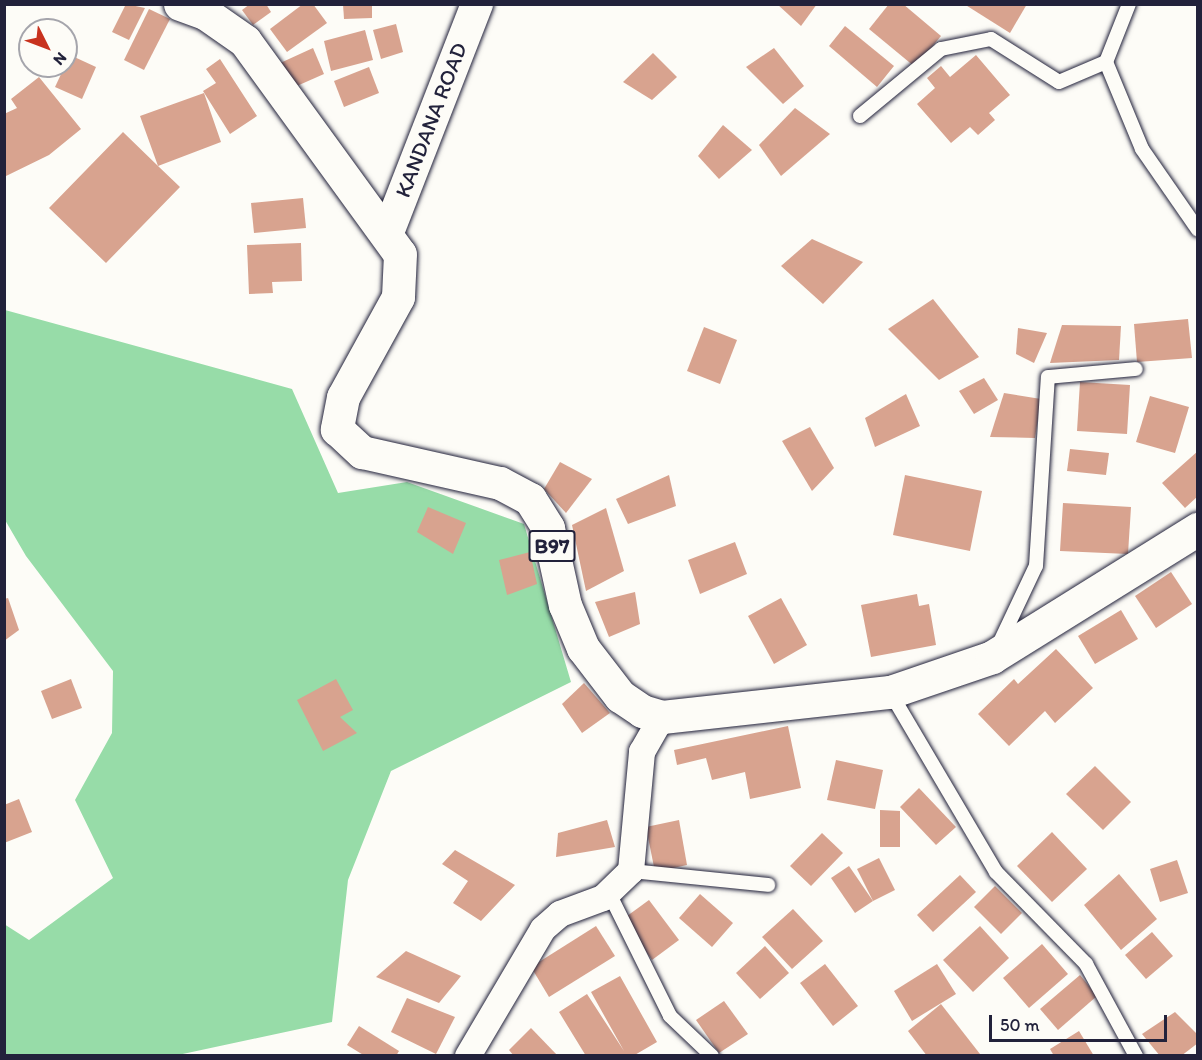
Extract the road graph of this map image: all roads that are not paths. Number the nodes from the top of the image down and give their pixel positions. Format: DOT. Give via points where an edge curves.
graph roads {
  1 [pos="180,4"];
  2 [pos="477,4"];
  3 [pos="1129,4"];
  4 [pos="1106,62"];
  5 [pos="860,116"];
  6 [pos="1197,230"];
  7 [pos="387,235"];
  8 [pos="1136,369"];
  9 [pos="1197,529"];
  10 [pos="992,657"];
  11 [pos="890,692"];
  12 [pos="662,717"];
  13 [pos="631,871"];
  14 [pos="768,885"];
  15 [pos="609,893"];
  16 [pos="468,1056"];
  17 [pos="712,1056"];
  18 [pos="1136,1056"];
  1 -- 7 [label="main road, B97" via="205,13 245,41"];
  2 -- 7 [label="street, KANDANA ROAD"];
  3 -- 4 [label="lane"];
  4 -- 5 [label="lane" via="1059,82 992,39 941,49"];
  4 -- 6 [label="lane" via="1142,148"];
  7 -- 12 [label="main road, B97" via="400,254 398,297 342,397 337,429 362,452 500,483 530,499 548,528 565,605 583,648 621,696 642,711"];
  8 -- 10 [label="lane" via="1048,377 1036,566"];
  9 -- 10 [label="main road, B97"];
  10 -- 11 [label="main road, B97"];
  11 -- 12 [label="main road, B97"];
  11 -- 18 [label="lane" via="996,872 1086,964"];
  12 -- 13 [label="street" via="642,752"];
  13 -- 14 [label="lane"];
  13 -- 15 [label="street"];
  15 -- 16 [label="street" via="560,914 543,929"];
  15 -- 17 [label="lane" via="670,1016"];
}
